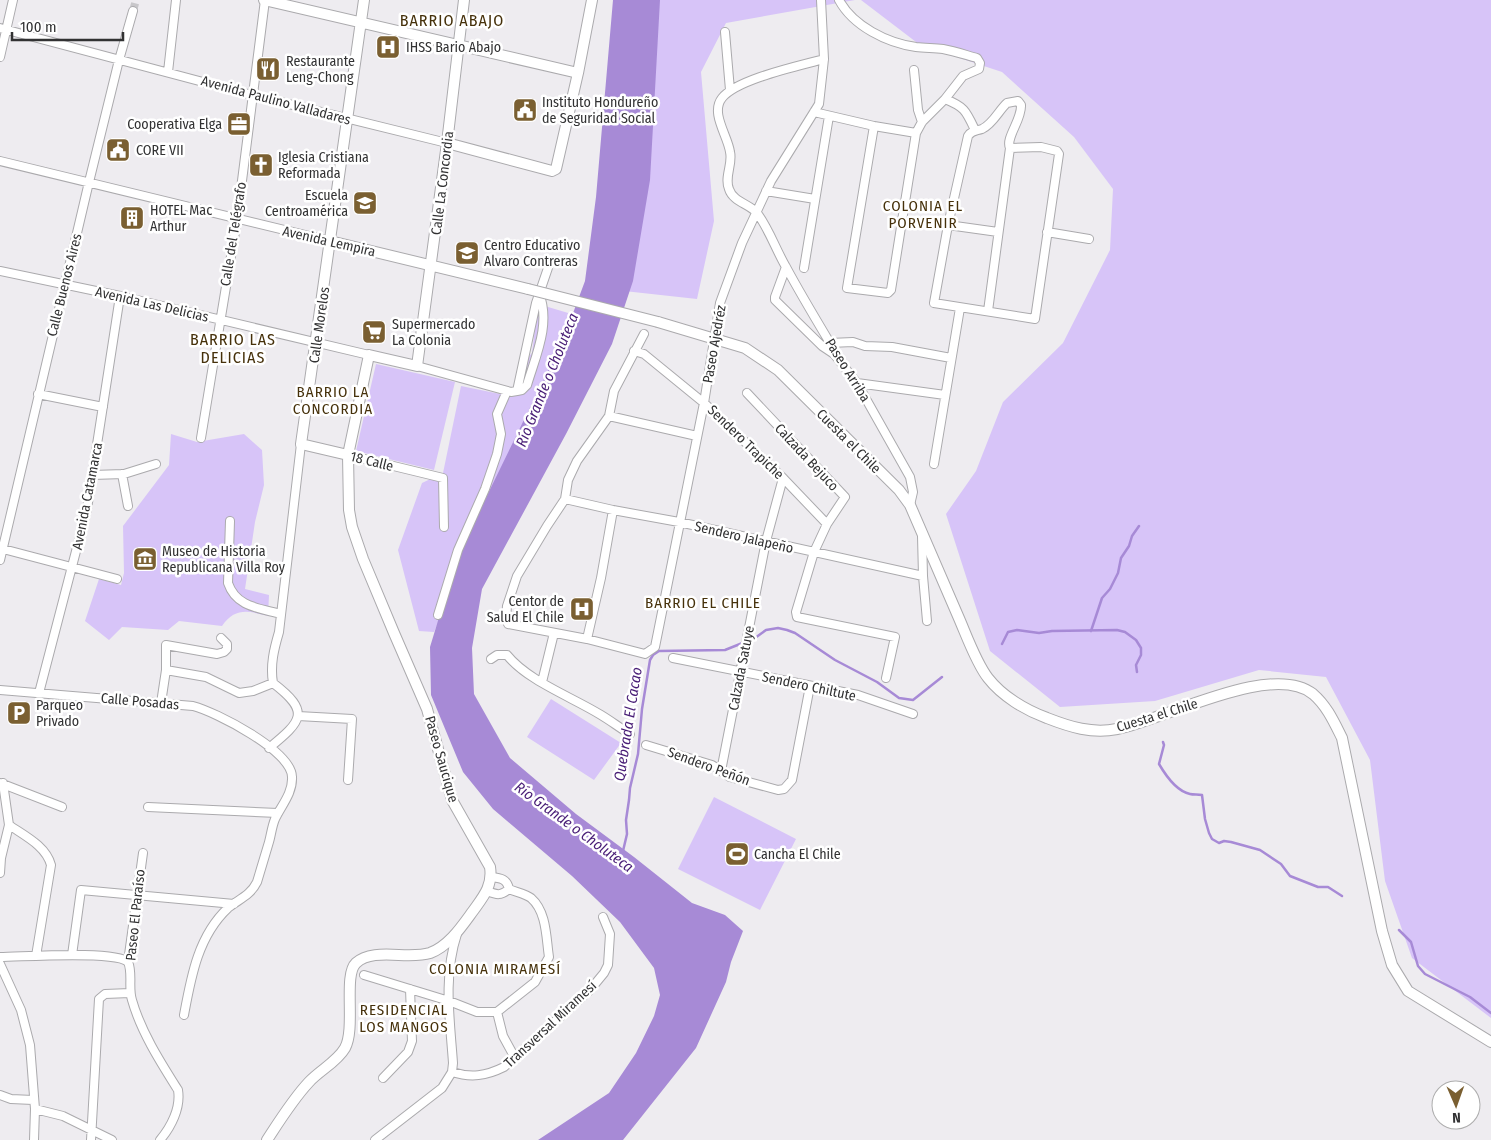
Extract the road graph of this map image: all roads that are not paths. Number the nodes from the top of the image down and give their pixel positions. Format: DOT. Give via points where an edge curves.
graph roads {
  1 [pos="13,0"];
  2 [pos="176,0"];
  3 [pos="264,0"];
  4 [pos="364,0"];
  5 [pos="464,0"];
  6 [pos="592,0"];
  7 [pos="821,0"];
  8 [pos="839,0"];
  9 [pos="133,11"];
  10 [pos="361,24"];
  11 [pos="3,29"];
  12 [pos="725,32"];
  13 [pos="458,46"];
  14 [pos="0,56"];
  15 [pos="824,59"];
  16 [pos="119,60"];
  17 [pos="914,70"];
  18 [pos="168,72"];
  19 [pos="578,73"];
  20 [pos="730,90"];
  21 [pos="252,95"];
  22 [pos="945,99"];
  23 [pos="814,112"];
  24 [pos="829,116"];
  25 [pos="347,119"];
  26 [pos="922,122"];
  27 [pos="874,126"];
  28 [pos="975,130"];
  29 [pos="916,133"];
  30 [pos="448,143"];
  31 [pos="1010,148"];
  32 [pos="0,161"];
  33 [pos="89,182"];
  34 [pos="766,192"];
  35 [pos="815,199"];
  36 [pos="757,212"];
  37 [pos="237,220"];
  38 [pos="948,225"];
  39 [pos="998,232"];
  40 [pos="1047,232"];
  41 [pos="1089,239"];
  42 [pos="330,241"];
  43 [pos="431,265"];
  44 [pos="549,265"];
  45 [pos="786,268"];
  46 [pos="804,268"];
  47 [pos="0,271"];
  48 [pos="64,283"];
  49 [pos="539,293"];
  50 [pos="120,296"];
  51 [pos="960,308"];
  52 [pos="988,311"];
  53 [pos="220,320"];
  54 [pos="658,322"];
  55 [pos="644,334"];
  56 [pos="716,339"];
  57 [pos="830,343"];
  58 [pos="316,344"];
  59 [pos="634,351"];
  60 [pos="834,354"];
  61 [pos="370,355"];
  62 [pos="951,358"];
  63 [pos="417,366"];
  64 [pos="857,382"];
  65 [pos="507,391"];
  66 [pos="517,391"];
  67 [pos="747,393"];
  68 [pos="38,394"];
  69 [pos="945,395"];
  70 [pos="704,403"];
  71 [pos="103,407"];
  72 [pos="608,416"];
  73 [pos="697,436"];
  74 [pos="201,438"];
  75 [pos="302,444"];
  76 [pos="348,454"];
  77 [pos="156,464"];
  78 [pos="934,464"];
  79 [pos="122,474"];
  80 [pos="92,475"];
  81 [pos="783,478"];
  82 [pos="565,499"];
  83 [pos="910,505"];
  84 [pos="128,506"];
  85 [pos="613,510"];
  86 [pos="230,521"];
  87 [pos="679,522"];
  88 [pos="828,524"];
  89 [pos="444,527"];
  90 [pos="922,534"];
  91 [pos="766,541"];
  92 [pos="3,550"];
  93 [pos="814,552"];
  94 [pos="0,560"];
  95 [pos="72,567"];
  96 [pos="923,576"];
  97 [pos="117,578"];
  98 [pos="281,614"];
  99 [pos="438,615"];
  100 [pos="927,621"];
  101 [pos="554,633"];
  102 [pos="221,638"];
  103 [pos="587,639"];
  104 [pos="673,658"];
  105 [pos="491,659"];
  106 [pos="166,670"];
  107 [pos="741,672"];
  108 [pos="886,678"];
  109 [pos="542,682"];
  110 [pos="273,683"];
  111 [pos="810,686"];
  112 [pos="0,690"];
  113 [pos="39,693"];
  114 [pos="162,702"];
  115 [pos="913,714"];
  116 [pos="298,716"];
  117 [pos="630,734"];
  118 [pos="646,745"];
  119 [pos="269,748"];
  120 [pos="721,771"];
  121 [pos="348,780"];
  122 [pos="1,783"];
  123 [pos="62,807"];
  124 [pos="148,807"];
  125 [pos="278,813"];
  126 [pos="9,825"];
  127 [pos="143,853"];
  128 [pos="1,858"];
  129 [pos="0,873"];
  130 [pos="491,877"];
  131 [pos="510,889"];
  132 [pos="487,891"];
  133 [pos="137,895"];
  134 [pos="234,904"];
  135 [pos="603,917"];
  136 [pos="458,931"];
  137 [pos="72,955"];
  138 [pos="36,956"];
  139 [pos="0,958"];
  140 [pos="128,962"];
  141 [pos="0,964"];
  142 [pos="364,975"];
  143 [pos="410,989"];
  144 [pos="130,993"];
  145 [pos="449,1001"];
  146 [pos="497,1012"];
  147 [pos="184,1015"];
  148 [pos="1491,1042"];
  149 [pos="515,1058"];
  150 [pos="452,1072"];
  151 [pos="383,1078"];
  152 [pos="0,1095"];
  153 [pos="33,1100"];
  154 [pos="35,1109"];
  155 [pos="92,1129"];
  156 [pos="34,1140"];
  157 [pos="91,1140"];
  158 [pos="112,1140"];
  159 [pos="160,1140"];
  160 [pos="267,1140"];
  161 [pos="375,1140"];
  1 -- 11 [label="street"];
  2 -- 18 [label="street"];
  3 -- 10 [label="main road"];
  3 -- 21 [label="street, Calle del Telégrafo"];
  4 -- 10 [label="main road, Calle Morelos"];
  5 -- 13 [label="main road, Calle La Concordia"];
  6 -- 19 [label="main road"];
  7 -- 15 [label="street, Paseo Ajedréz"];
  8 -- 22 [label="street" via="851,18 894,42 944,49 977,58 979,69 963,76"];
  9 -- 16 [label="street, Calle Buenos Aires"];
  10 -- 13 [label="main road"];
  10 -- 25 [label="main road, Calle Morelos"];
  11 -- 14 [label="street"];
  11 -- 16 [label="street, Avenida Paulino Valladares"];
  12 -- 20 [label="street"];
  13 -- 19 [label="main road"];
  13 -- 30 [label="main road, Calle La Concordia"];
  15 -- 20 [label="street" via="744,82"];
  15 -- 23 [label="street, Paseo Ajedréz" via="819,104"];
  16 -- 18 [label="street, Avenida Paulino Valladares"];
  16 -- 33 [label="street, Calle Buenos Aires"];
  17 -- 26 [label="street"];
  18 -- 21 [label="street, Avenida Paulino Valladares"];
  19 -- 30 [label="main road, Avenida Paulino Valladares" via="556,169 552,171"];
  20 -- 36 [label="street" via="720,99 718,107 731,154 729,190"];
  21 -- 25 [label="street, Avenida Paulino Valladares"];
  21 -- 37 [label="street, Calle del Telégrafo"];
  22 -- 26 [label="street"];
  22 -- 28 [label="street" via="960,105"];
  23 -- 24 [label="street"];
  23 -- 34 [label="street, Paseo Ajedréz"];
  24 -- 27 [label="street"];
  24 -- 35 [label="street"];
  25 -- 30 [label="street, Avenida Paulino Valladares"];
  25 -- 42 [label="main road, Calle Morelos"];
  26 -- 29 [label="street"];
  27 -- 29 [label="street"];
  27 -- 29 [label="street" via="847,288 888,294 891,290"];
  28 -- 31 [label="street" via="991,122 1007,103 1018,101 1020,117 1008,139"];
  28 -- 38 [label="street" via="968,136"];
  30 -- 43 [label="main road, Calle La Concordia"];
  31 -- 39 [label="street"];
  31 -- 40 [label="street" via="1041,148 1059,154"];
  32 -- 33 [label="street, Avenida Lempira"];
  33 -- 37 [label="street, Avenida Lempira"];
  33 -- 48 [label="street, Calle Buenos Aires"];
  34 -- 35 [label="street"];
  34 -- 36 [label="street, Paseo Ajedréz"];
  35 -- 46 [label="street"];
  36 -- 45 [label="street, Paseo Arriba"];
  36 -- 56 [label="street, Paseo Ajedréz" via="720,303"];
  37 -- 42 [label="street, Avenida Lempira"];
  37 -- 53 [label="street, Calle del Telégrafo"];
  38 -- 39 [label="street"];
  38 -- 51 [label="street" via="934,302"];
  39 -- 52 [label="street"];
  40 -- 41 [label="street"];
  40 -- 52 [label="street" via="1035,319"];
  42 -- 43 [label="main road, Avenida Lempira"];
  42 -- 58 [label="main road, Calle Morelos"];
  43 -- 54 [label="main road, Avenida Lempira, bridge"];
  43 -- 63 [label="main road, Calle La Concordia"];
  44 -- 49 [label="street"];
  45 -- 57 [label="street, Paseo Arriba"];
  45 -- 60 [label="street" via="775,300"];
  47 -- 48 [label="street, Avenida Las Delicias"];
  48 -- 50 [label="street, Avenida Las Delicias"];
  48 -- 68 [label="street, Calle Buenos Aires"];
  49 -- 66 [label="street"];
  49 -- 66 [label="street" via="544,310 544,330 527,385"];
  50 -- 53 [label="street, Avenida Las Delicias"];
  50 -- 71 [label="street, Avenida Catamarca"];
  51 -- 52 [label="street"];
  51 -- 62 [label="street"];
  53 -- 58 [label="street, Avenida Las Delicias"];
  53 -- 74 [label="street, Calle del Telégrafo"];
  54 -- 56 [label="main road, Cuesta el Chile"];
  55 -- 59 [label="street"];
  56 -- 70 [label="street, Paseo Ajedréz"];
  56 -- 83 [label="main road, Cuesta el Chile" via="745,348 778,370 899,490"];
  57 -- 60 [label="street, Paseo Arriba"];
  57 -- 62 [label="street" via="853,342"];
  58 -- 61 [label="street, Avenida Las Delicias"];
  58 -- 75 [label="main road, Calle Morelos"];
  59 -- 70 [label="street, Sendero Trapiche" via="644,354"];
  59 -- 72 [label="street" via="614,391"];
  60 -- 64 [label="street, Paseo Arriba"];
  61 -- 63 [label="main road, Avenida Las Delicias"];
  61 -- 76 [label="main road, Paseo Saucique"];
  62 -- 69 [label="street"];
  63 -- 65 [label="street, Avenida Las Delicias"];
  64 -- 69 [label="street"];
  64 -- 83 [label="street, Paseo Arriba" via="910,477 913,492"];
  65 -- 66 [label="street, Avenida Las Delicias"];
  65 -- 99 [label="street" via="498,414 501,434 497,454 458,550"];
  67 -- 88 [label="street, Calzada Bejuco" via="845,496"];
  68 -- 71 [label="street"];
  68 -- 92 [label="street, Calle Buenos Aires"];
  69 -- 78 [label="street"];
  70 -- 73 [label="street, Paseo Ajedréz"];
  70 -- 81 [label="street, Sendero Trapiche"];
  71 -- 80 [label="street, Avenida Catamarca"];
  72 -- 73 [label="street"];
  72 -- 82 [label="street" via="577,461 568,480"];
  73 -- 87 [label="street, Paseo Ajedréz"];
  75 -- 76 [label="main road, 18 Calle"];
  75 -- 98 [label="street, Calle Morelos"];
  76 -- 89 [label="street, 18 Calle" via="443,478"];
  76 -- 130 [label="main road, Paseo Saucique" via="349,510 358,543 427,709 452,800 490,867"];
  77 -- 79 [label="street"];
  79 -- 80 [label="street"];
  79 -- 84 [label="street"];
  80 -- 95 [label="street, Avenida Catamarca"];
  81 -- 88 [label="street, Sendero Trapiche"];
  81 -- 91 [label="street, Calzada Satuye"];
  82 -- 85 [label="street, Sendero Jalapeño"];
  82 -- 101 [label="street" via="517,576 507,606 508,624"];
  83 -- 90 [label="main road, Cuesta el Chile"];
  85 -- 87 [label="street, Sendero Jalapeño"];
  85 -- 103 [label="street"];
  86 -- 98 [label="street" via="228,583 231,593 239,600"];
  87 -- 91 [label="street, Sendero Jalapeño"];
  87 -- 103 [label="street, Paseo Ajedréz" via="655,647 645,654"];
  88 -- 93 [label="street, Calzada Bejuco"];
  90 -- 96 [label="street"];
  90 -- 148 [label="main road, Cuesta el Chile" via="988,678 1011,699 1036,714 1088,731 1116,729 1246,687 1285,684 1312,693 1328,711 1342,738 1392,965 1408,991"];
  91 -- 93 [label="street, Sendero Jalapeño"];
  91 -- 107 [label="street, Calzada Satuye"];
  92 -- 94 [label="street, Calle Buenos Aires"];
  92 -- 95 [label="street"];
  93 -- 96 [label="street, Sendero Jalapeño"];
  93 -- 108 [label="street, Calzada Bejuco" via="796,617 895,638"];
  95 -- 97 [label="street"];
  95 -- 113 [label="street, Avenida Catamarca"];
  96 -- 100 [label="street"];
  98 -- 110 [label="street, Calle Morelos" via="272,659"];
  101 -- 103 [label="street"];
  101 -- 109 [label="street"];
  102 -- 106 [label="street" via="228,649 217,654 166,646"];
  104 -- 107 [label="street, Sendero Chiltute"];
  105 -- 109 [label="street" via="507,655 518,667"];
  106 -- 110 [label="street" via="206,678 239,693"];
  106 -- 114 [label="street"];
  107 -- 111 [label="street, Sendero Chiltute"];
  107 -- 120 [label="street, Calzada Satuye"];
  109 -- 117 [label="street"];
  110 -- 116 [label="street" via="290,696"];
  111 -- 115 [label="street, Sendero Chiltute" via="858,695"];
  111 -- 120 [label="street, Sendero Peñón" via="792,780 784,789 730,777"];
  112 -- 113 [label="street, Calle Posadas"];
  113 -- 114 [label="street, Calle Posadas"];
  114 -- 119 [label="street, Calle Posadas" via="202,708"];
  116 -- 119 [label="street" via="286,734"];
  116 -- 121 [label="street" via="352,719"];
  118 -- 120 [label="street, Sendero Peñón" via="712,765"];
  119 -- 125 [label="street, Calle Posadas" via="289,764 292,772 286,800"];
  122 -- 123 [label="street"];
  122 -- 126 [label="street"];
  124 -- 125 [label="street"];
  125 -- 134 [label="street" via="257,882 253,890"];
  126 -- 128 [label="street"];
  126 -- 138 [label="street" via="42,848 51,865"];
  127 -- 133 [label="street, Paseo El Paraíso"];
  128 -- 129 [label="street"];
  130 -- 131 [label="street" via="502,879"];
  130 -- 132 [label="main road"];
  131 -- 132 [label="street" via="497,895"];
  131 -- 146 [label="street" via="530,897 538,906 549,957 535,982"];
  132 -- 136 [label="main road"];
  133 -- 134 [label="street"];
  133 -- 137 [label="street" via="81,890"];
  133 -- 140 [label="street, Paseo El Paraíso"];
  134 -- 147 [label="street" via="212,929 196,959"];
  135 -- 149 [label="street, Transversal Miramesí" via="610,934 608,965 604,973 590,990"];
  136 -- 145 [label="street" via="451,965"];
  136 -- 160 [label="main road" via="430,952 366,956 355,964 350,971 350,1022 345,1048 310,1081"];
  137 -- 138 [label="street"];
  137 -- 140 [label="street" via="120,958"];
  138 -- 139 [label="street"];
  140 -- 144 [label="street, Paseo El Paraíso"];
  141 -- 153 [label="street" via="25,1022 30,1045"];
  142 -- 143 [label="street"];
  143 -- 145 [label="street"];
  143 -- 151 [label="street" via="412,1041 408,1052"];
  144 -- 155 [label="street" via="105,994 99,999"];
  144 -- 159 [label="street, Paseo El Paraíso" via="139,1020 178,1090 178,1105 168,1130"];
  145 -- 146 [label="street" via="477,1012"];
  145 -- 150 [label="street"];
  146 -- 149 [label="street" via="503,1036"];
  149 -- 150 [label="street, Transversal Miramesí" via="491,1074 470,1076"];
  150 -- 161 [label="street" via="442,1088"];
  152 -- 153 [label="street"];
  153 -- 154 [label="street"];
  154 -- 155 [label="street"];
  154 -- 156 [label="street"];
  155 -- 157 [label="street"];
  155 -- 158 [label="street"];
}
